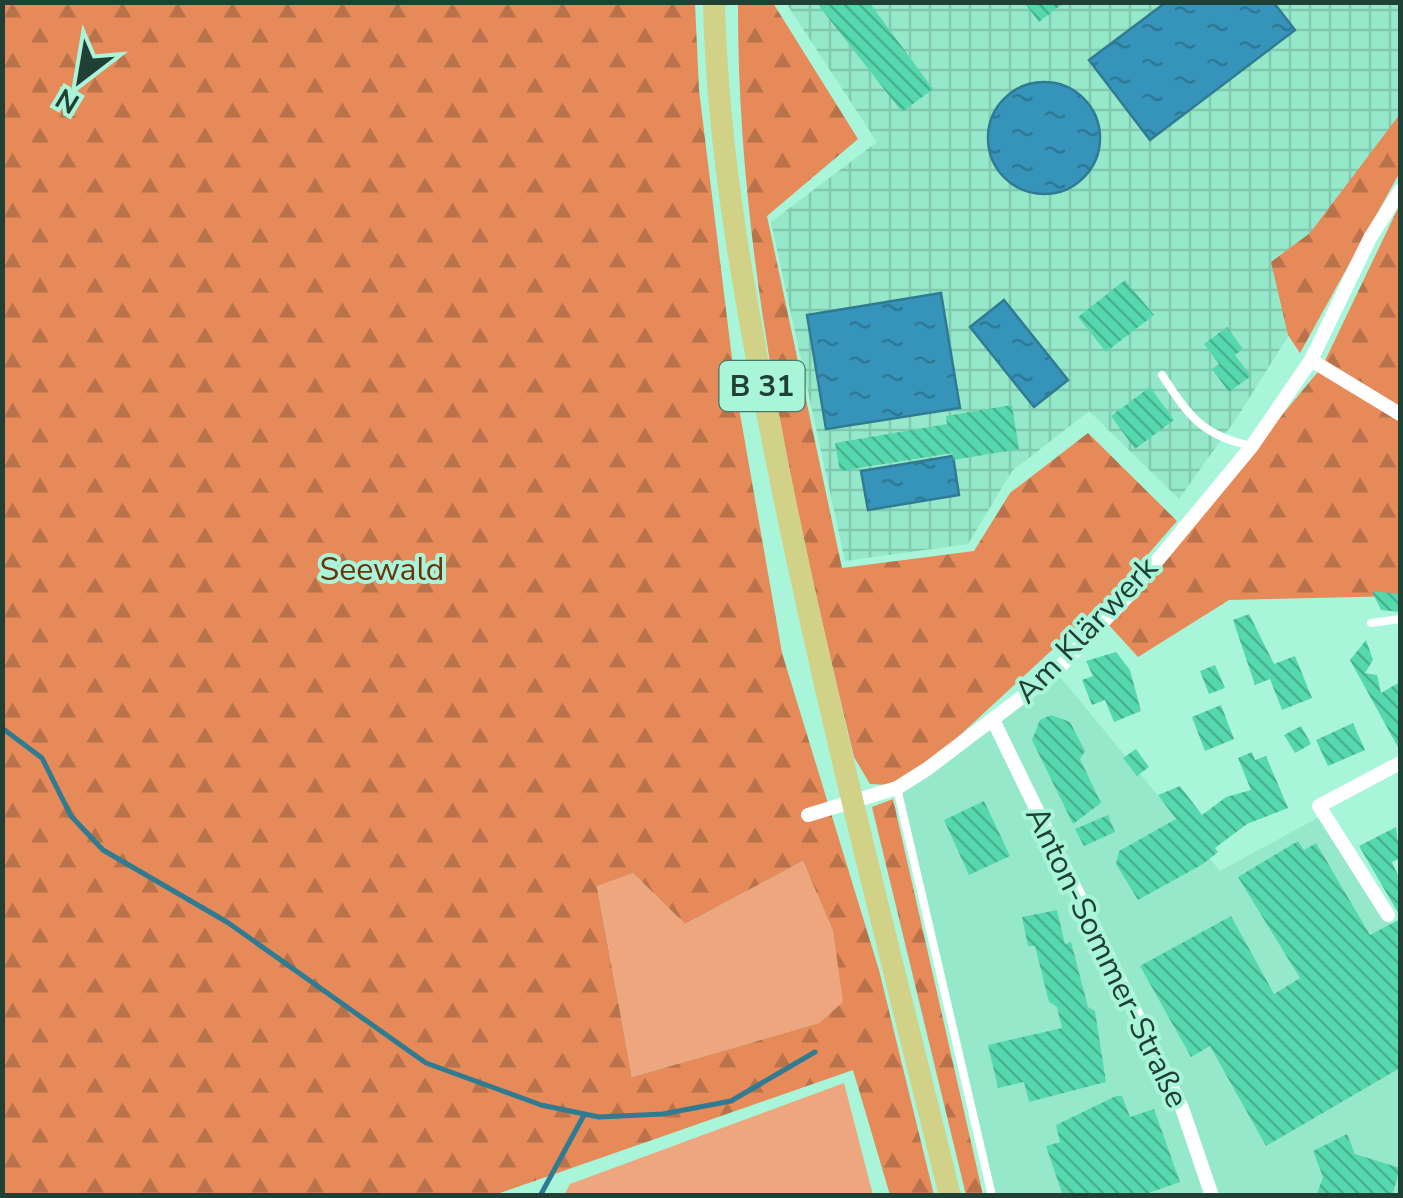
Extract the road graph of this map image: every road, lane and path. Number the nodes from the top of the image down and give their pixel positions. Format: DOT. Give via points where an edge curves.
graph roads {
  1 [pos="714,2"];
  2 [pos="1400,191"];
  3 [pos="1311,360"];
  4 [pos="1162,375"];
  5 [pos="1400,414"];
  6 [pos="1252,446"];
  7 [pos="1400,619"];
  8 [pos="1371,623"];
  9 [pos="994,722"];
  10 [pos="1400,763"];
  11 [pos="897,788"];
  12 [pos="808,815"];
  13 [pos="1388,916"];
  14 [pos="950,1196"];
  15 [pos="992,1196"];
  16 [pos="1212,1196"];
  1 -- 14 [label="main road, B 31" via="751,334 839,751"];
  2 -- 3 [label="street, Am Klärwerk"];
  3 -- 5 [label="street"];
  3 -- 6 [label="street, Am Klärwerk"];
  4 -- 6 [label="lane" via="1188,414 1212,434"];
  6 -- 9 [label="street, Am Klärwerk" via="1128,596 1055,672"];
  7 -- 8 [label="lane"];
  9 -- 11 [label="street, Am Klärwerk"];
  9 -- 16 [label="street, Anton-Sommer-Straße" via="1182,1108"];
  10 -- 13 [label="street" via="1319,806"];
  11 -- 12 [label="street, Am Klärwerk"];
  11 -- 15 [label="lane"];
}
